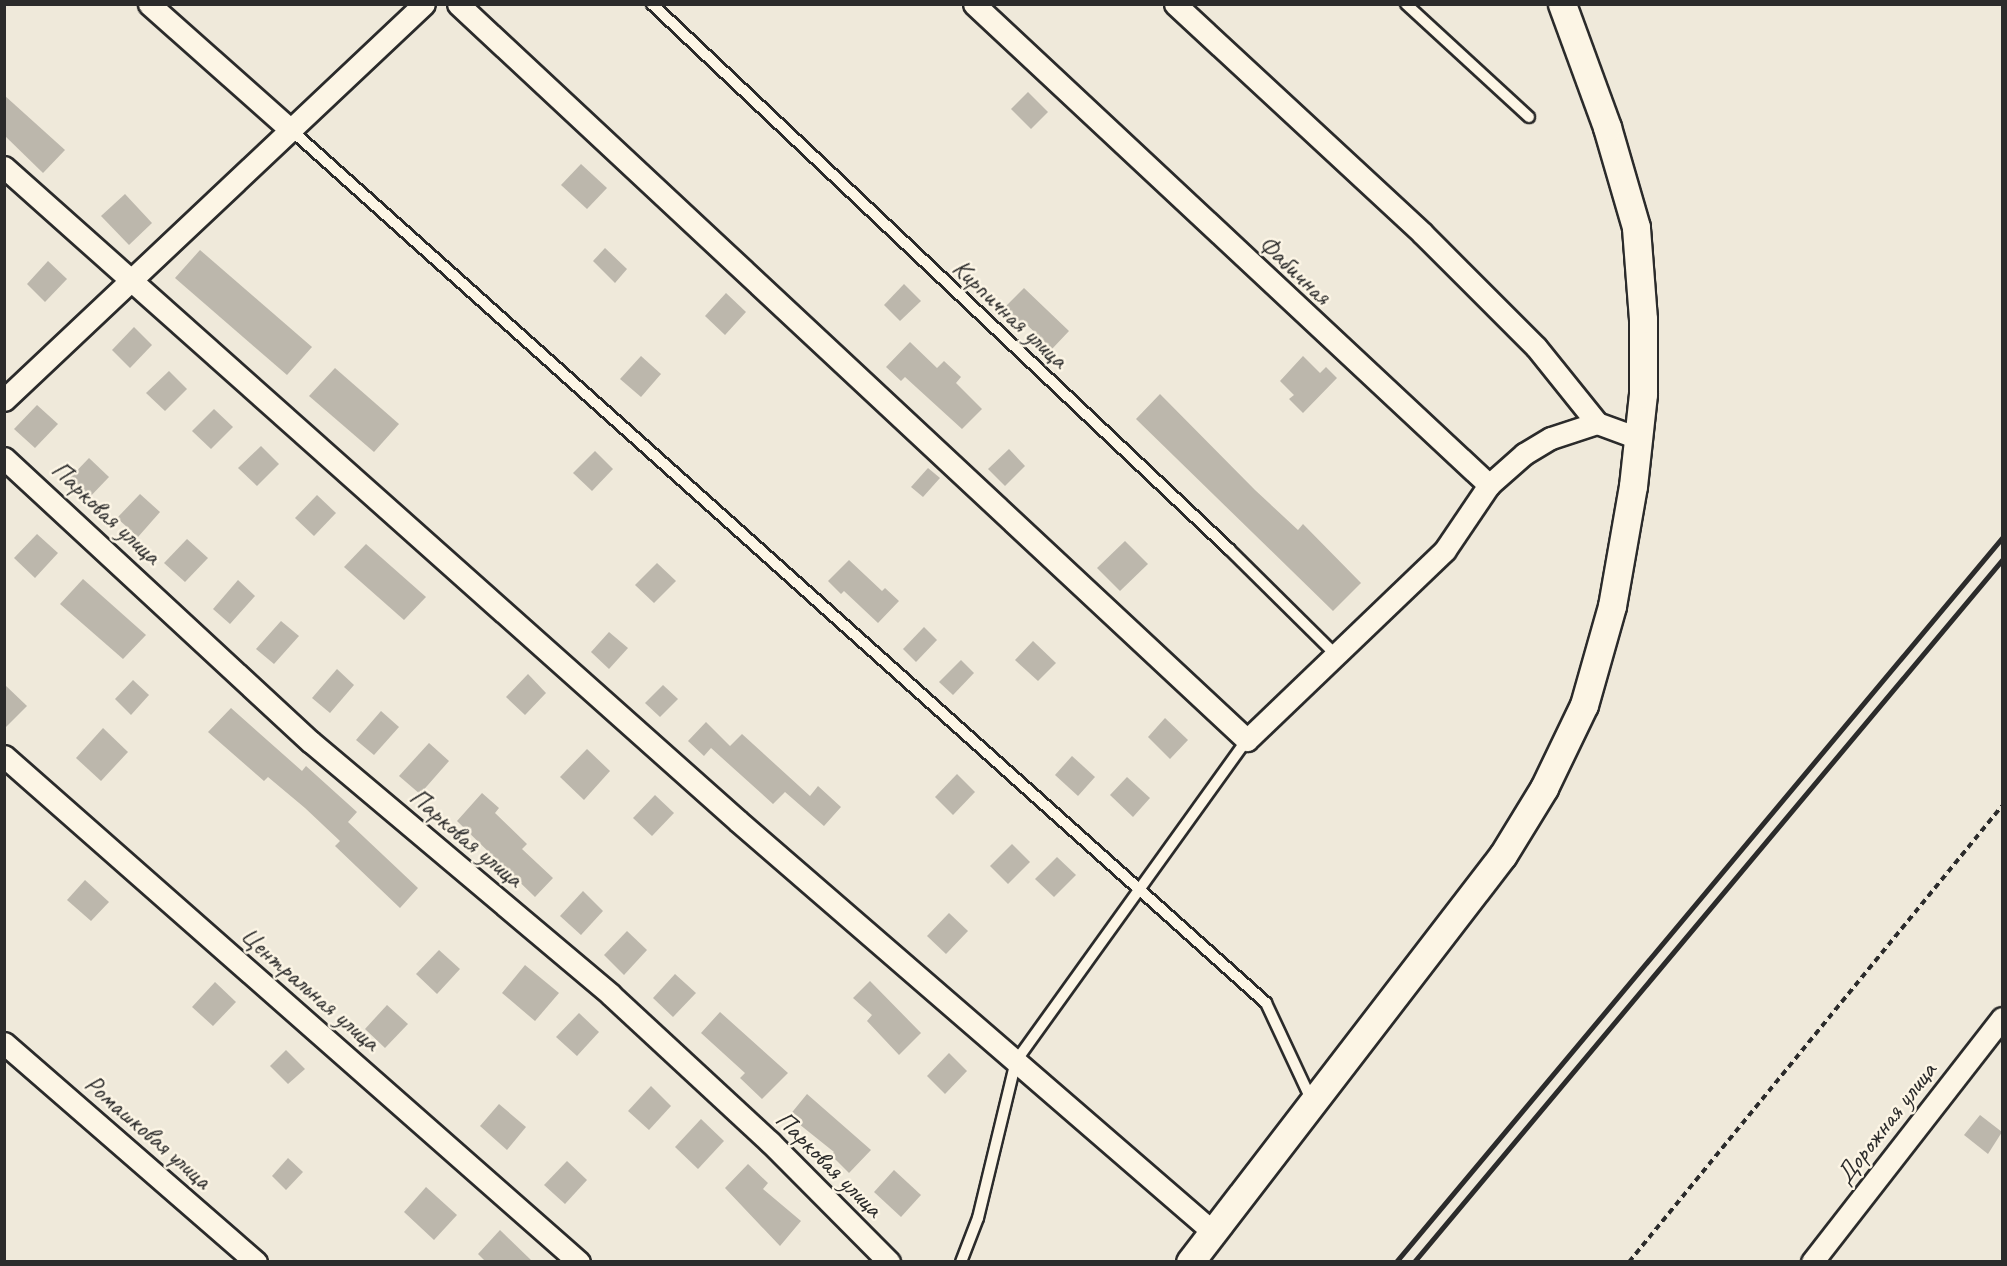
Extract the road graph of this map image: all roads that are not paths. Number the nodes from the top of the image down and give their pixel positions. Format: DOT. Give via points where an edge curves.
graph roads {
  1 [pos="149,4"];
  2 [pos="424,4"];
  3 [pos="458,4"];
  4 [pos="652,4"];
  5 [pos="974,4"];
  6 [pos="1176,4"];
  7 [pos="1406,4"];
  8 [pos="1562,4"];
  9 [pos="1529,117"];
  10 [pos="290,129"];
  11 [pos="4,167"];
  12 [pos="132,281"];
  13 [pos="4,400"];
  14 [pos="1597,423"];
  15 [pos="1638,438"];
  16 [pos="4,458"];
  17 [pos="1489,485"];
  18 [pos="1337,657"];
  19 [pos="1247,740"];
  20 [pos="4,756"];
  21 [pos="1138,888"];
  22 [pos="2002,1018"];
  23 [pos="4,1043"];
  24 [pos="1016,1061"];
  25 [pos="1313,1103"];
  26 [pos="1213,1232"];
  27 [pos="256,1262"];
  28 [pos="579,1262"];
  29 [pos="890,1262"];
  30 [pos="961,1262"];
  31 [pos="1191,1262"];
  32 [pos="1812,1262"];
  1 -- 10 [label="street"];
  2 -- 10 [label="street"];
  3 -- 19 [label="street"];
  4 -- 18 [label="lane, Кирпичная улица" via="1229,549"];
  5 -- 17 [label="street, Фабичная"];
  6 -- 14 [label="street" via="1422,233 1536,347"];
  7 -- 9 [label="lane"];
  8 -- 15 [label="street" via="1607,128 1636,227 1643,319"];
  10 -- 12 [label="street"];
  10 -- 21 [label="lane"];
  11 -- 12 [label="street"];
  12 -- 13 [label="street"];
  12 -- 24 [label="street" via="738,821"];
  14 -- 15 [label="street"];
  14 -- 17 [label="street" via="1551,438 1524,454"];
  15 -- 25 [label="street" via="1612,606 1584,705 1549,778 1503,855"];
  16 -- 29 [label="street, Парковая улица" via="311,742 611,995 770,1142"];
  17 -- 18 [label="street" via="1445,550"];
  18 -- 19 [label="street"];
  19 -- 21 [label="lane"];
  20 -- 28 [label="street, Центральная улица"];
  21 -- 24 [label="lane"];
  21 -- 25 [label="lane" via="1266,1003"];
  22 -- 32 [label="street, Дорожная улица"];
  23 -- 27 [label="street, Ромашковая улица"];
  24 -- 26 [label="street"];
  24 -- 30 [label="lane" via="978,1218"];
  25 -- 26 [label="street"];
  26 -- 31 [label="street"];
}
